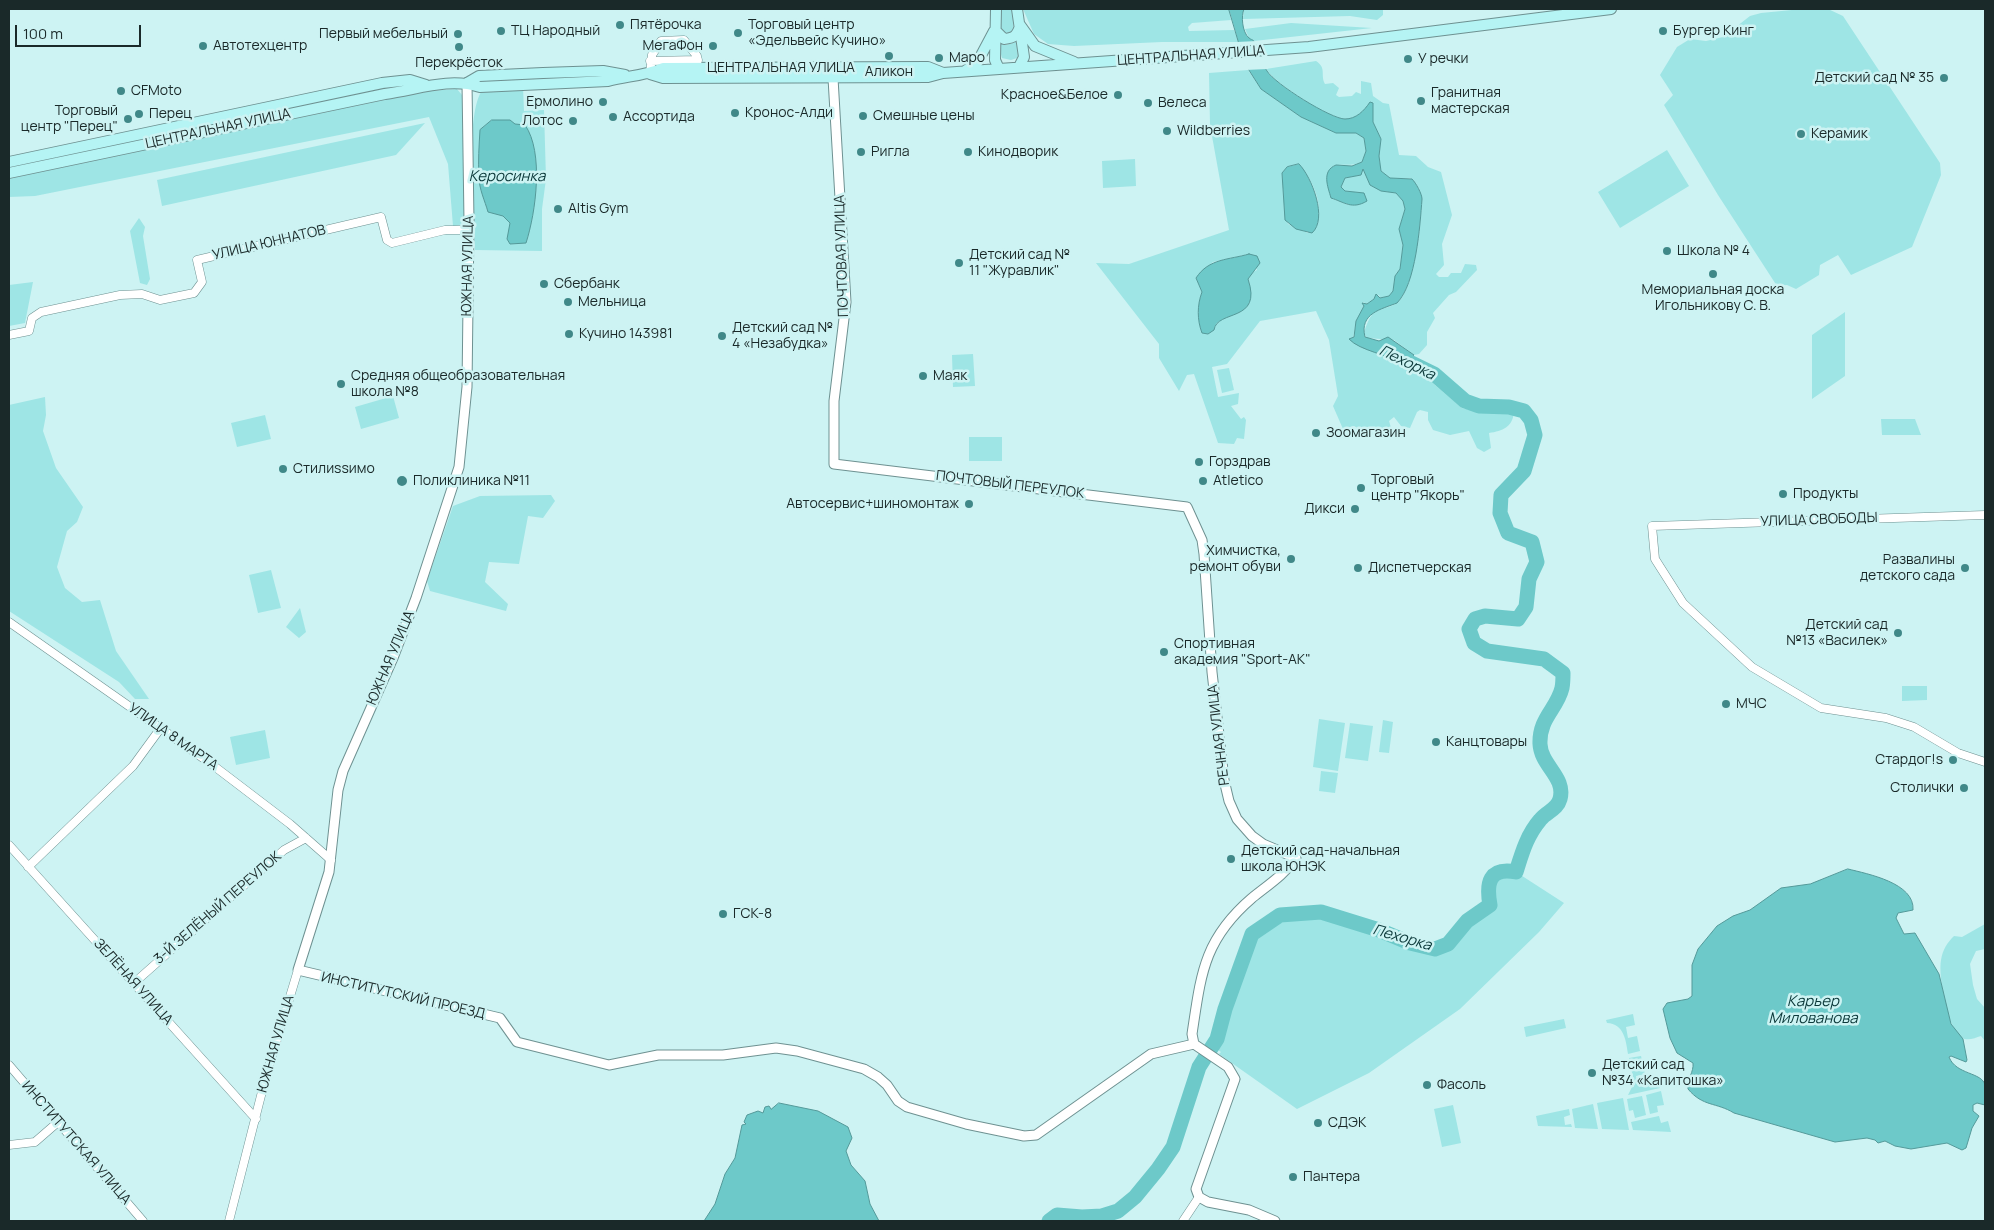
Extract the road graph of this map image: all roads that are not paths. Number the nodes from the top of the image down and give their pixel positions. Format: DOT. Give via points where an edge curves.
graph roads {
  1 [pos="996,9"];
  2 [pos="1017,9"];
  3 [pos="1611,9"];
  4 [pos="1020,25"];
  5 [pos="995,30"];
  6 [pos="650,61"];
  7 [pos="1078,63"];
  8 [pos="697,64"];
  9 [pos="1019,67"];
  10 [pos="999,69"];
  11 [pos="964,71"];
  12 [pos="943,73"];
  13 [pos="650,74"];
  14 [pos="833,78"];
  15 [pos="467,83"];
  16 [pos="426,85"];
  17 [pos="191,124"];
  18 [pos="193,134"];
  19 [pos="9,162"];
  20 [pos="9,173"];
  21 [pos="469,230"];
  22 [pos="9,335"];
  23 [pos="834,464"];
  24 [pos="1187,507"];
  25 [pos="1985,515"];
  26 [pos="9,622"];
  27 [pos="160,730"];
  28 [pos="1985,762"];
  29 [pos="306,838"];
  30 [pos="9,845"];
  31 [pos="331,860"];
  32 [pos="28,867"];
  33 [pos="298,970"];
  34 [pos="134,983"];
  35 [pos="1198,1046"];
  36 [pos="9,1065"];
  37 [pos="256,1119"];
  38 [pos="58,1122"];
  39 [pos="9,1145"];
  40 [pos="1199,1197"];
  41 [pos="143,1221"];
  42 [pos="229,1221"];
  43 [pos="1183,1221"];
  44 [pos="1276,1221"];
  1 -- 5 [label="main road"];
  2 -- 4 [label="main road"];
  3 -- 7 [label="main road, ЦЕНТРАЛЬНАЯ УЛИЦА" via="1270,50"];
  4 -- 5 [label="main road" via="1018,34 1013,38 1004,39"];
  4 -- 7 [label="main road" via="1035,46"];
  4 -- 9 [label="main road" via="1024,58"];
  5 -- 10 [label="main road" via="995,60"];
  5 -- 11 [label="main road" via="977,63"];
  6 -- 8 [label="street"];
  6 -- 8 [label="street" via="661,41 684,40 697,56"];
  6 -- 13 [label="street"];
  7 -- 9 [label="main road, ЦЕНТРАЛЬНАЯ УЛИЦА"];
  8 -- 12 [label="main road, ЦЕНТРАЛЬНАЯ УЛИЦА" via="928,67"];
  8 -- 13 [label="main road, ЦЕНТРАЛЬНАЯ УЛИЦА" via="663,68"];
  9 -- 10 [label="main road, ЦЕНТРАЛЬНАЯ УЛИЦА"];
  10 -- 11 [label="main road, ЦЕНТРАЛЬНАЯ УЛИЦА"];
  11 -- 12 [label="main road, ЦЕНТРАЛЬНАЯ УЛИЦА"];
  12 -- 14 [label="main road, ЦЕНТРАЛЬНАЯ УЛИЦА" via="928,77"];
  13 -- 14 [label="main road, ЦЕНТРАЛЬНАЯ УЛИЦА" via="663,78"];
  13 -- 15 [label="main road, ЦЕНТРАЛЬНАЯ УЛИЦА" via="603,71 479,76"];
  14 -- 23 [label="street, ПОЧТОВАЯ УЛИЦА" via="846,302 833,414"];
  15 -- 16 [label="main road, ЦЕНТРАЛЬНАЯ УЛИЦА"];
  15 -- 21 [label="street, ЮЖНАЯ УЛИЦА"];
  16 -- 17 [label="main road, ЦЕНТРАЛЬНАЯ УЛИЦА" via="410,80 382,83"];
  16 -- 18 [label="main road, ЦЕНТРАЛЬНАЯ УЛИЦА" via="411,91"];
  17 -- 18 [label="main road"];
  17 -- 19 [label="main road, ЦЕНТРАЛЬНАЯ УЛИЦА"];
  18 -- 20 [label="main road, ЦЕНТРАЛЬНАЯ УЛИЦА"];
  21 -- 22 [label="street, УЛИЦА ЮННАТОВ" via="445,230 392,242 387,240 381,218 196,260 202,282 194,293 160,300 142,294 120,295 41,312 32,318 29,331"];
  21 -- 31 [label="street, ЮЖНАЯ УЛИЦА" via="467,387 459,467 416,598 343,771"];
  23 -- 24 [label="street, ПОЧТОВЫЙ ПЕРЕУЛОК"];
  24 -- 35 [label="street, РЕЧНАЯ УЛИЦА" via="1202,540 1204,554 1212,672 1228,801 1236,819 1252,836 1296,858 1288,870 1236,913 1212,944 1200,985 1192,1034"];
  25 -- 28 [label="street, УЛИЦА СВОБОДЫ" via="1652,526 1656,559 1683,603 1752,667 1822,708 1886,718 1914,727 1958,753"];
  26 -- 27 [label="street, УЛИЦА 8 МАРТА"];
  27 -- 29 [label="street, УЛИЦА 8 МАРТА" via="210,763"];
  27 -- 32 [label="street" via="133,766"];
  29 -- 31 [label="street, УЛИЦА 8 МАРТА"];
  29 -- 34 [label="street, 3-Й ЗЕЛЁНЫЙ ПЕРЕУЛОК" via="284,850"];
  30 -- 32 [label="street, ЗЕЛЁНАЯ УЛИЦА"];
  31 -- 33 [label="street, ЮЖНАЯ УЛИЦА"];
  32 -- 34 [label="street, ЗЕЛЁНАЯ УЛИЦА"];
  33 -- 35 [label="street, ИНСТИТУТСКИЙ ПРОЕЗД" via="500,1018 517,1042 609,1065 658,1055 723,1055 776,1048 797,1050 864,1069 887,1084 898,1101 907,1107 1024,1136 1036,1135 1151,1054"];
  33 -- 37 [label="street, ЮЖНАЯ УЛИЦА"];
  34 -- 37 [label="street, ЗЕЛЁНАЯ УЛИЦА"];
  35 -- 40 [label="street" via="1228,1067 1235,1080 1198,1180 1196,1189"];
  36 -- 38 [label="street, ИНСТИТУТСКАЯ УЛИЦА"];
  37 -- 42 [label="street, ЮЖНАЯ УЛИЦА"];
  38 -- 39 [label="street" via="35,1142"];
  38 -- 41 [label="street, ИНСТИТУТСКАЯ УЛИЦА"];
  40 -- 43 [label="street"];
  40 -- 44 [label="street"];
}
